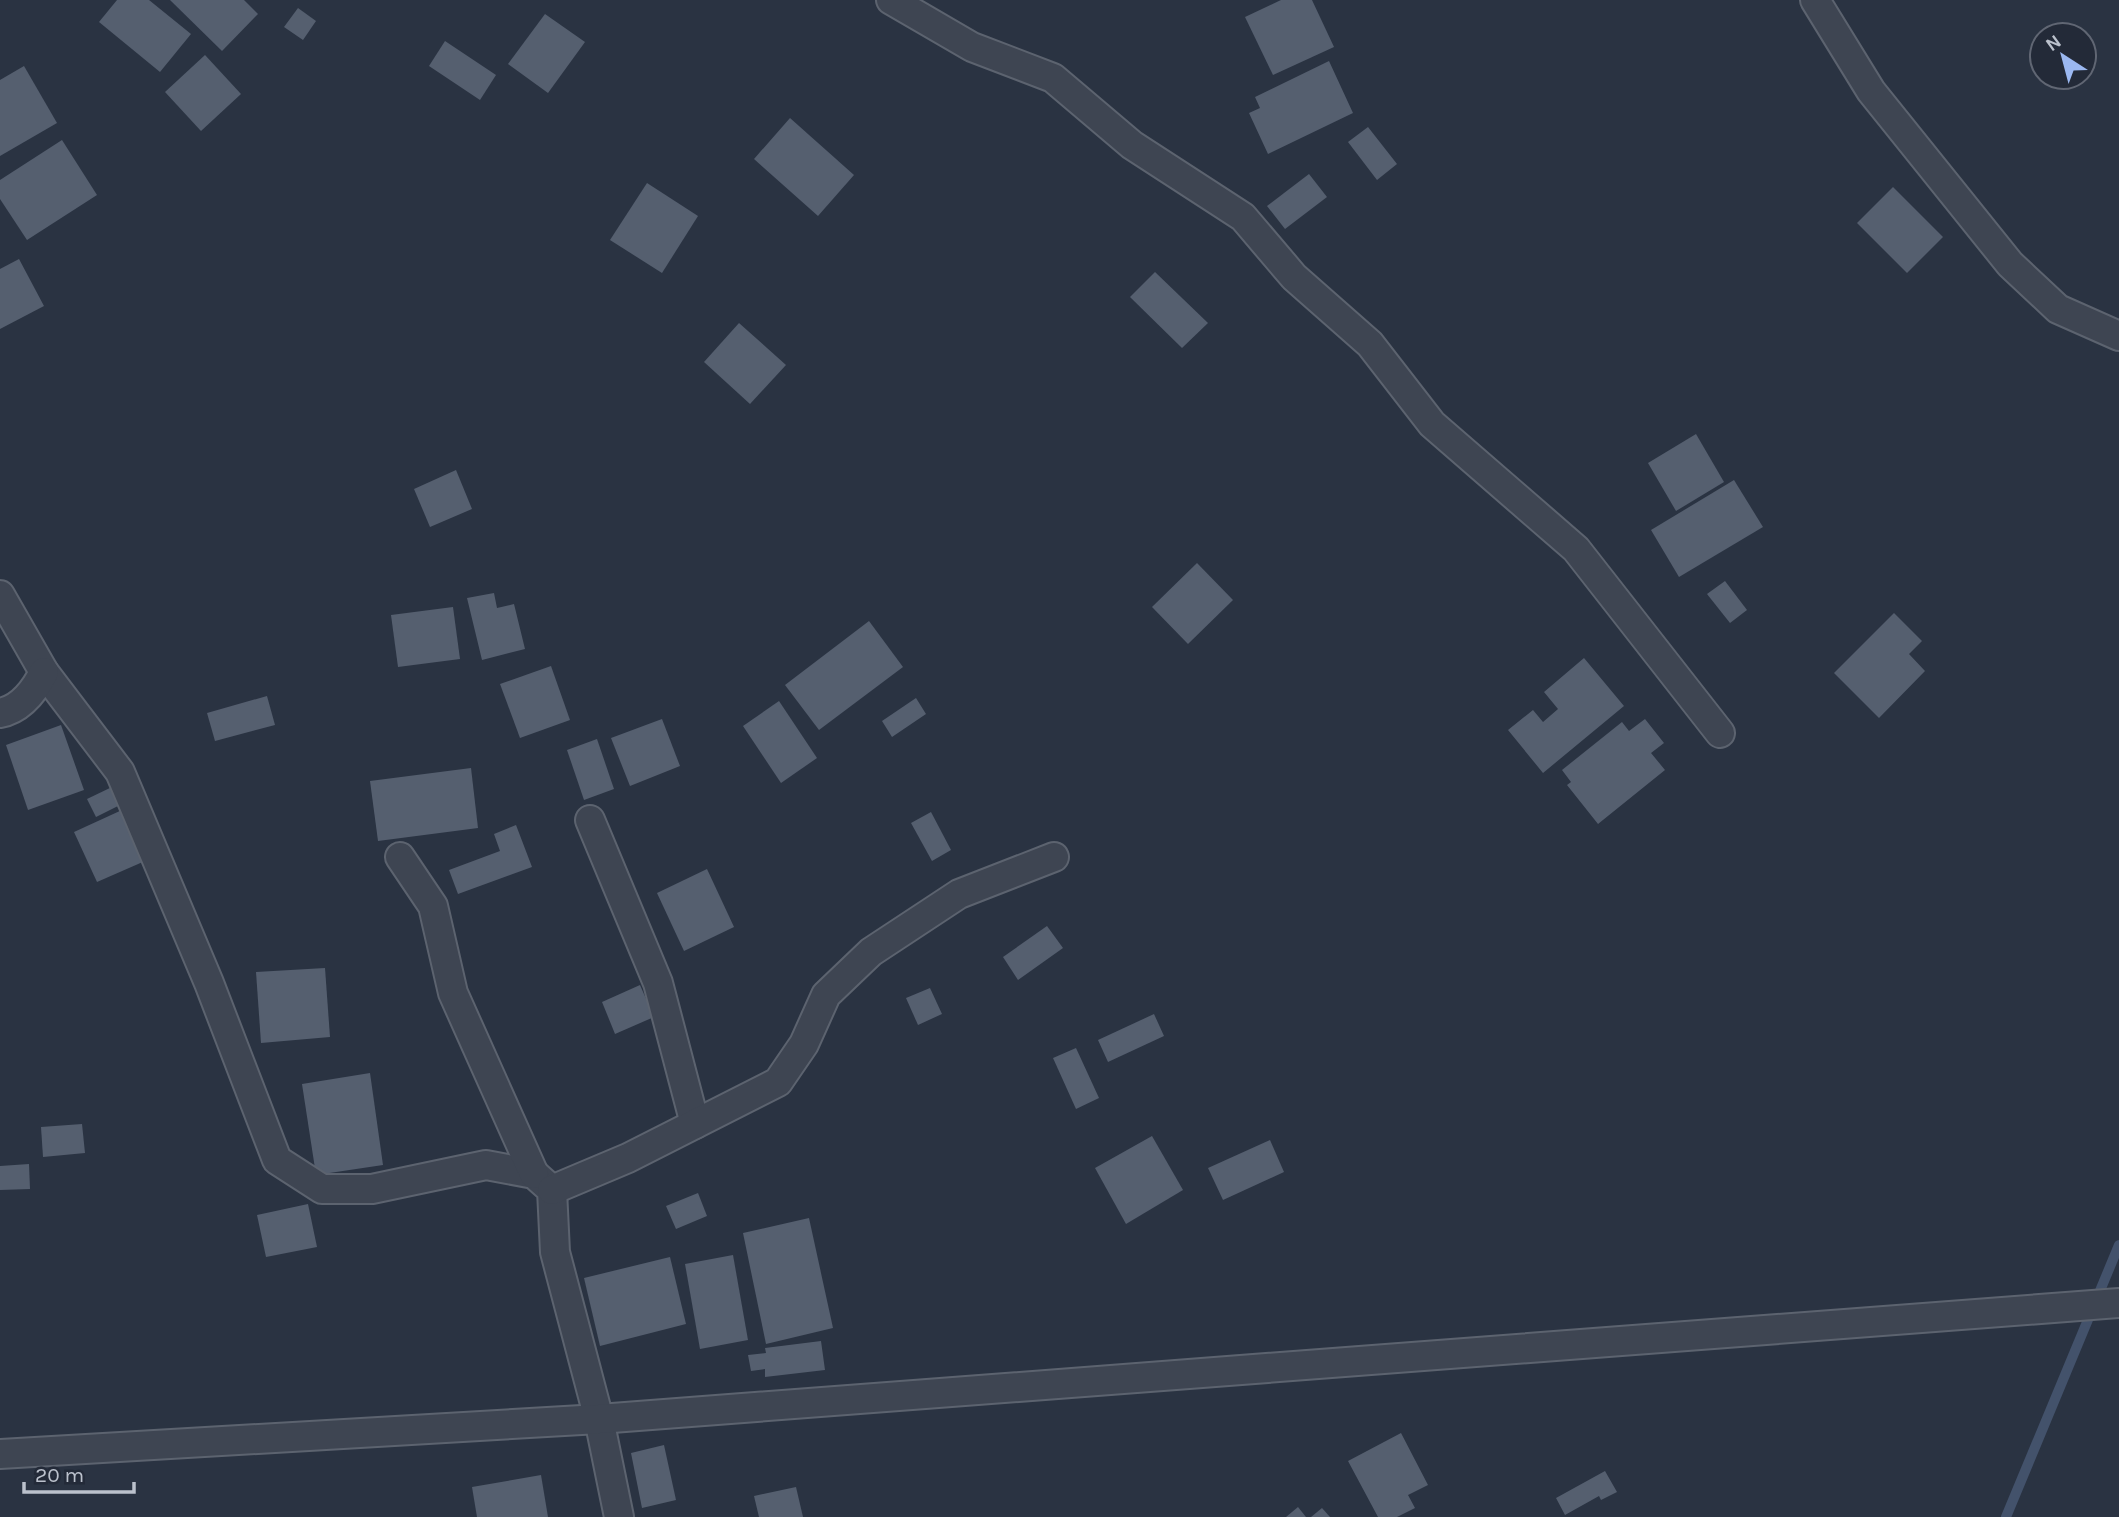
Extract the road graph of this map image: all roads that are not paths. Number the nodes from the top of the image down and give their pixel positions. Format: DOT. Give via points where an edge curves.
graph roads {
  1 [pos="891,0"];
  2 [pos="1815,0"];
  3 [pos="2119,336"];
  4 [pos="0,595"];
  5 [pos="44,672"];
  6 [pos="0,713"];
  7 [pos="1720,733"];
  8 [pos="590,820"];
  9 [pos="400,857"];
  10 [pos="1055,857"];
  11 [pos="695,1124"];
  12 [pos="543,1182"];
  13 [pos="2119,1303"];
  14 [pos="599,1419"];
  15 [pos="0,1454"];
  16 [pos="620,1517"];
  1 -- 7 [label="street" via="972,47 1053,78 1132,145 1243,217 1294,277 1370,344 1432,424 1576,549"];
  2 -- 3 [label="street" via="1871,91 2010,264 2058,309"];
  4 -- 5 [label="street"];
  5 -- 6 [label="street" via="11,711"];
  5 -- 12 [label="street" via="120,772 278,1160 322,1189 372,1189 486,1165"];
  8 -- 11 [label="street" via="659,983"];
  9 -- 12 [label="street" via="433,906 453,993"];
  10 -- 11 [label="street" via="960,894 871,952 826,995 804,1044 778,1082"];
  11 -- 12 [label="street" via="628,1158"];
  12 -- 14 [label="street" via="555,1252"];
  13 -- 14 [label="street"];
  14 -- 15 [label="street"];
  14 -- 16 [label="street"];
}
